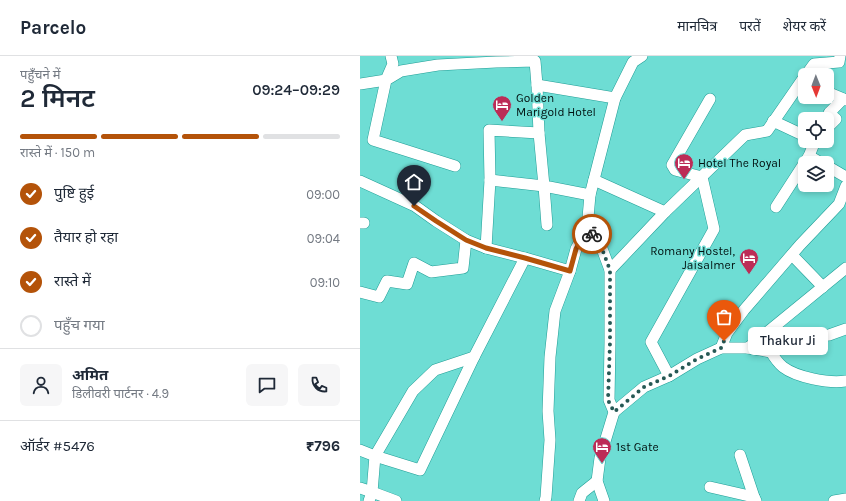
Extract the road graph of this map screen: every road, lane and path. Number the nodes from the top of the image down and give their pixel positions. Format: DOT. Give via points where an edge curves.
graph roads {
  1 [pos="391,56"];
  2 [pos="642,56"];
  3 [pos="842,61"];
  4 [pos="811,68"];
  5 [pos="386,80"];
  6 [pos="360,84"];
  7 [pos="537,85"];
  8 [pos="798,86"];
  9 [pos="834,95"];
  10 [pos="615,98"];
  11 [pos="710,99"];
  12 [pos="844,99"];
  13 [pos="830,112"];
  14 [pos="773,121"];
  15 [pos="539,133"];
  16 [pos="798,133"];
  17 [pos="812,148"];
  18 [pos="809,156"];
  19 [pos="455,166"];
  20 [pos="834,170"];
  21 [pos="798,173"];
  22 [pos="702,177"];
  23 [pos="846,177"];
  24 [pos="490,180"];
  25 [pos="594,180"];
  26 [pos="360,181"];
  27 [pos="544,186"];
  28 [pos="846,186"];
  29 [pos="590,195"];
  30 [pos="776,207"];
  31 [pos="842,207"];
  32 [pos="665,212"];
  33 [pos="547,225"];
  34 [pos="587,229"];
  35 [pos="466,240"];
  36 [pos="486,248"];
  37 [pos="792,255"];
  38 [pos="525,258"];
  39 [pos="846,268"];
  40 [pos="610,270"];
  41 [pos="570,271"];
  42 [pos="823,287"];
  43 [pos="360,292"];
  44 [pos="846,329"];
  45 [pos="721,348"];
  46 [pos="748,348"];
  47 [pos="771,352"];
  48 [pos="474,358"];
  49 [pos="669,376"];
  50 [pos="846,381"];
  51 [pos="614,412"];
  52 [pos="360,450"];
  53 [pos="740,455"];
  54 [pos="375,456"];
  55 [pos="597,481"];
  56 [pos="710,487"];
  57 [pos="360,488"];
  58 [pos="370,496"];
  59 [pos="755,499"];
  60 [pos="846,499"];
  61 [pos="396,501"];
  62 [pos="545,501"];
  63 [pos="580,501"];
  64 [pos="604,501"];
  65 [pos="834,501"];
  1 -- 5 [label="street" via="393,64"];
  2 -- 10 [label="street" via="634,62"];
  3 -- 4 [label="street" via="814,64"];
  5 -- 6 [label="street"];
  5 -- 7 [label="street" via="401,71 438,65 535,61"];
  5 -- 19 [label="street" via="373,140"];
  7 -- 10 [label="street"];
  7 -- 15 [label="street"];
  8 -- 14 [label="street"];
  9 -- 12 [label="street"];
  10 -- 25 [label="street"];
  11 -- 22 [label="street" via="672,165 675,170"];
  12 -- 13 [label="street"];
  14 -- 16 [label="street"];
  14 -- 22 [label="street" via="767,131 745,135"];
  15 -- 24 [label="street" via="490,130"];
  15 -- 27 [label="street"];
  17 -- 18 [label="street"];
  20 -- 23 [label="street"];
  21 -- 30 [label="street"];
  22 -- 32 [label="street"];
  22 -- 49 [label="street" via="714,229 651,342"];
  24 -- 27 [label="street"];
  24 -- 36 [label="street"];
  25 -- 29 [label="street"];
  25 -- 32 [label="street"];
  26 -- 35 [label="street" via="414,206"];
  27 -- 29 [label="street"];
  27 -- 33 [label="street"];
  28 -- 31 [label="street"];
  29 -- 34 [label="street"];
  31 -- 37 [label="street"];
  32 -- 40 [label="street"];
  34 -- 40 [label="street" via="601,246"];
  34 -- 41 [label="street" via="576,249"];
  35 -- 36 [label="street"];
  35 -- 43 [label="street" via="463,268 431,272 414,263 407,284 387,281 379,297"];
  36 -- 38 [label="street"];
  37 -- 42 [label="street"];
  37 -- 45 [label="street" via="735,321"];
  38 -- 41 [label="street"];
  38 -- 48 [label="street"];
  39 -- 42 [label="street"];
  40 -- 51 [label="street" via="608,400"];
  41 -- 62 [label="street" via="555,311 550,358 550,440"];
  42 -- 46 [label="street"];
  44 -- 47 [label="street" via="828,335 781,340"];
  45 -- 46 [label="street"];
  45 -- 49 [label="street"];
  46 -- 47 [label="street"];
  47 -- 50 [label="street" via="782,366 799,375 822,381"];
  48 -- 54 [label="street" via="435,370 413,391"];
  48 -- 54 [label="street" via="420,470"];
  49 -- 51 [label="street" via="644,387"];
  51 -- 55 [label="street" via="600,458"];
  52 -- 54 [label="street"];
  53 -- 59 [label="street"];
  54 -- 58 [label="street"];
  55 -- 63 [label="street" via="582,493"];
  55 -- 64 [label="street"];
  56 -- 59 [label="street"];
  57 -- 58 [label="street"];
  58 -- 61 [label="street"];
  60 -- 65 [label="street"];
}
